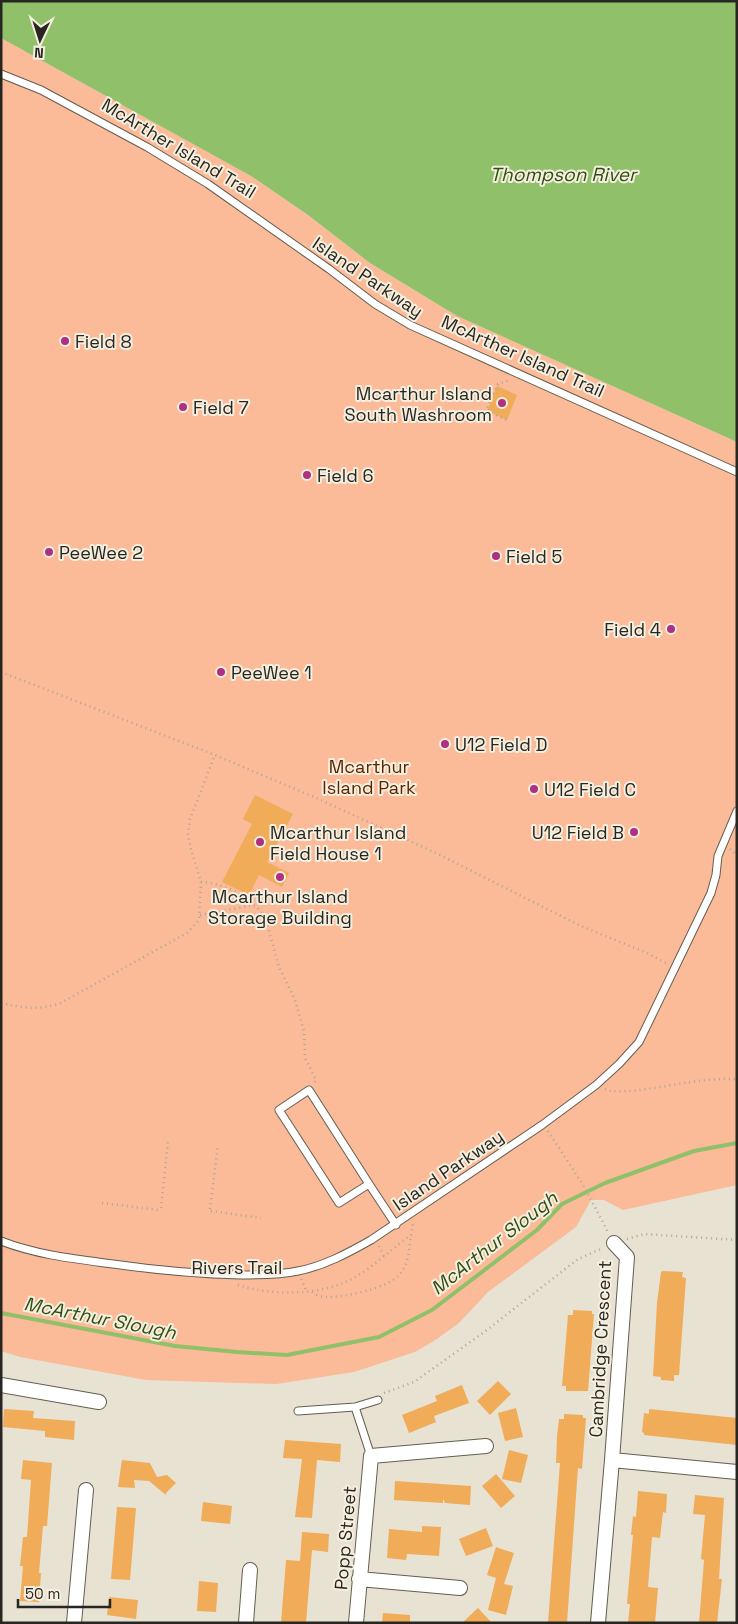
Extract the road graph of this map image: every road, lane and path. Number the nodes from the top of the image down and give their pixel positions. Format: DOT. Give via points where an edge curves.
graph roads {
  1 [pos="1,74"];
  2 [pos="516,374"];
  3 [pos="506,420"];
  4 [pos="737,472"];
  5 [pos="1,672"];
  6 [pos="215,755"];
  7 [pos="737,811"];
  8 [pos="730,849"];
  9 [pos="737,855"];
  10 [pos="201,882"];
  11 [pos="253,905"];
  12 [pos="200,915"];
  13 [pos="674,967"];
  14 [pos="1,1002"];
  15 [pos="737,1079"];
  16 [pos="603,1088"];
  17 [pos="309,1090"];
  18 [pos="547,1130"];
  19 [pos="168,1141"];
  20 [pos="218,1145"];
  21 [pos="369,1184"];
  22 [pos="102,1203"];
  23 [pos="261,1218"];
  24 [pos="396,1225"];
  25 [pos="406,1226"];
  26 [pos="411,1235"];
  27 [pos="737,1240"];
  28 [pos="1,1241"];
  29 [pos="614,1243"];
  30 [pos="377,1244"];
  31 [pos="384,1256"];
  32 [pos="309,1276"];
  33 [pos="301,1278"];
  34 [pos="294,1279"];
  35 [pos="246,1283"];
  36 [pos="307,1292"];
  37 [pos="312,1292"];
  38 [pos="1,1385"];
  39 [pos="379,1397"];
  40 [pos="98,1402"];
  41 [pos="355,1407"];
  42 [pos="298,1411"];
  43 [pos="486,1446"];
  44 [pos="372,1456"];
  45 [pos="612,1460"];
  46 [pos="737,1472"];
  47 [pos="86,1490"];
  48 [pos="250,1570"];
  49 [pos="359,1579"];
  50 [pos="460,1588"];
  51 [pos="74,1623"];
  52 [pos="246,1623"];
  53 [pos="356,1623"];
  54 [pos="598,1623"];
  1 -- 2 [label="lane, Island Parkway" via="40,90 147,147 208,184 375,304 410,325"];
  2 -- 3 [label="path" via="513,379 498,384 486,410"];
  2 -- 4 [label="lane, Island Parkway"];
  5 -- 6 [label="path"];
  6 -- 10 [label="path" via="190,819 188,834"];
  6 -- 13 [label="path" via="330,804 581,926"];
  7 -- 13 [label="lane, Island Parkway" via="718,856 711,893"];
  8 -- 9 [label="path"];
  10 -- 11 [label="path" via="218,884"];
  10 -- 12 [label="path"];
  11 -- 12 [label="path"];
  11 -- 17 [label="path" via="266,920 279,967 300,1012 305,1058 316,1080"];
  12 -- 14 [label="path" via="187,932 59,1004 44,1008"];
  13 -- 24 [label="lane, Island Parkway" via="639,1042 596,1086"];
  15 -- 16 [label="path" via="632,1091"];
  17 -- 21 [label="lane"];
  17 -- 21 [label="lane" via="278,1110 339,1203"];
  18 -- 29 [label="path" via="583,1185"];
  19 -- 22 [label="path" via="160,1209"];
  20 -- 23 [label="path" via="211,1210"];
  21 -- 24 [label="lane"];
  24 -- 28 [label="lane, Island Parkway" via="351,1251 313,1267 258,1275 210,1275 151,1269 55,1256"];
  25 -- 26 [label="path, Rivers Trail" via="413,1222"];
  26 -- 31 [label="path, Rivers Trail"];
  26 -- 37 [label="path, Rivers Trail" via="404,1268 388,1283 336,1296 324,1297"];
  27 -- 29 [label="path" via="644,1234"];
  29 -- 39 [label="path" via="578,1258 483,1333 414,1382"];
  29 -- 45 [label="street, Cambridge Crescent" via="627,1257"];
  30 -- 31 [label="path"];
  31 -- 37 [label="path, Rivers Trail" via="355,1278"];
  32 -- 33 [label="path, Rivers Trail"];
  33 -- 34 [label="path, Rivers Trail"];
  33 -- 36 [label="path"];
  35 -- 36 [label="path, Rivers Trail" via="232,1284 274,1292"];
  36 -- 37 [label="path, Rivers Trail"];
  38 -- 40 [label="street"];
  39 -- 41 [label="lane"];
  41 -- 42 [label="lane"];
  41 -- 44 [label="lane"];
  43 -- 44 [label="street"];
  44 -- 49 [label="street, Popp Street"];
  45 -- 46 [label="street, Cambridge Crescent"];
  45 -- 54 [label="street, Cambridge Crescent"];
  47 -- 51 [label="street"];
  48 -- 52 [label="street"];
  49 -- 50 [label="street"];
  49 -- 53 [label="street, Popp Street"];
}
